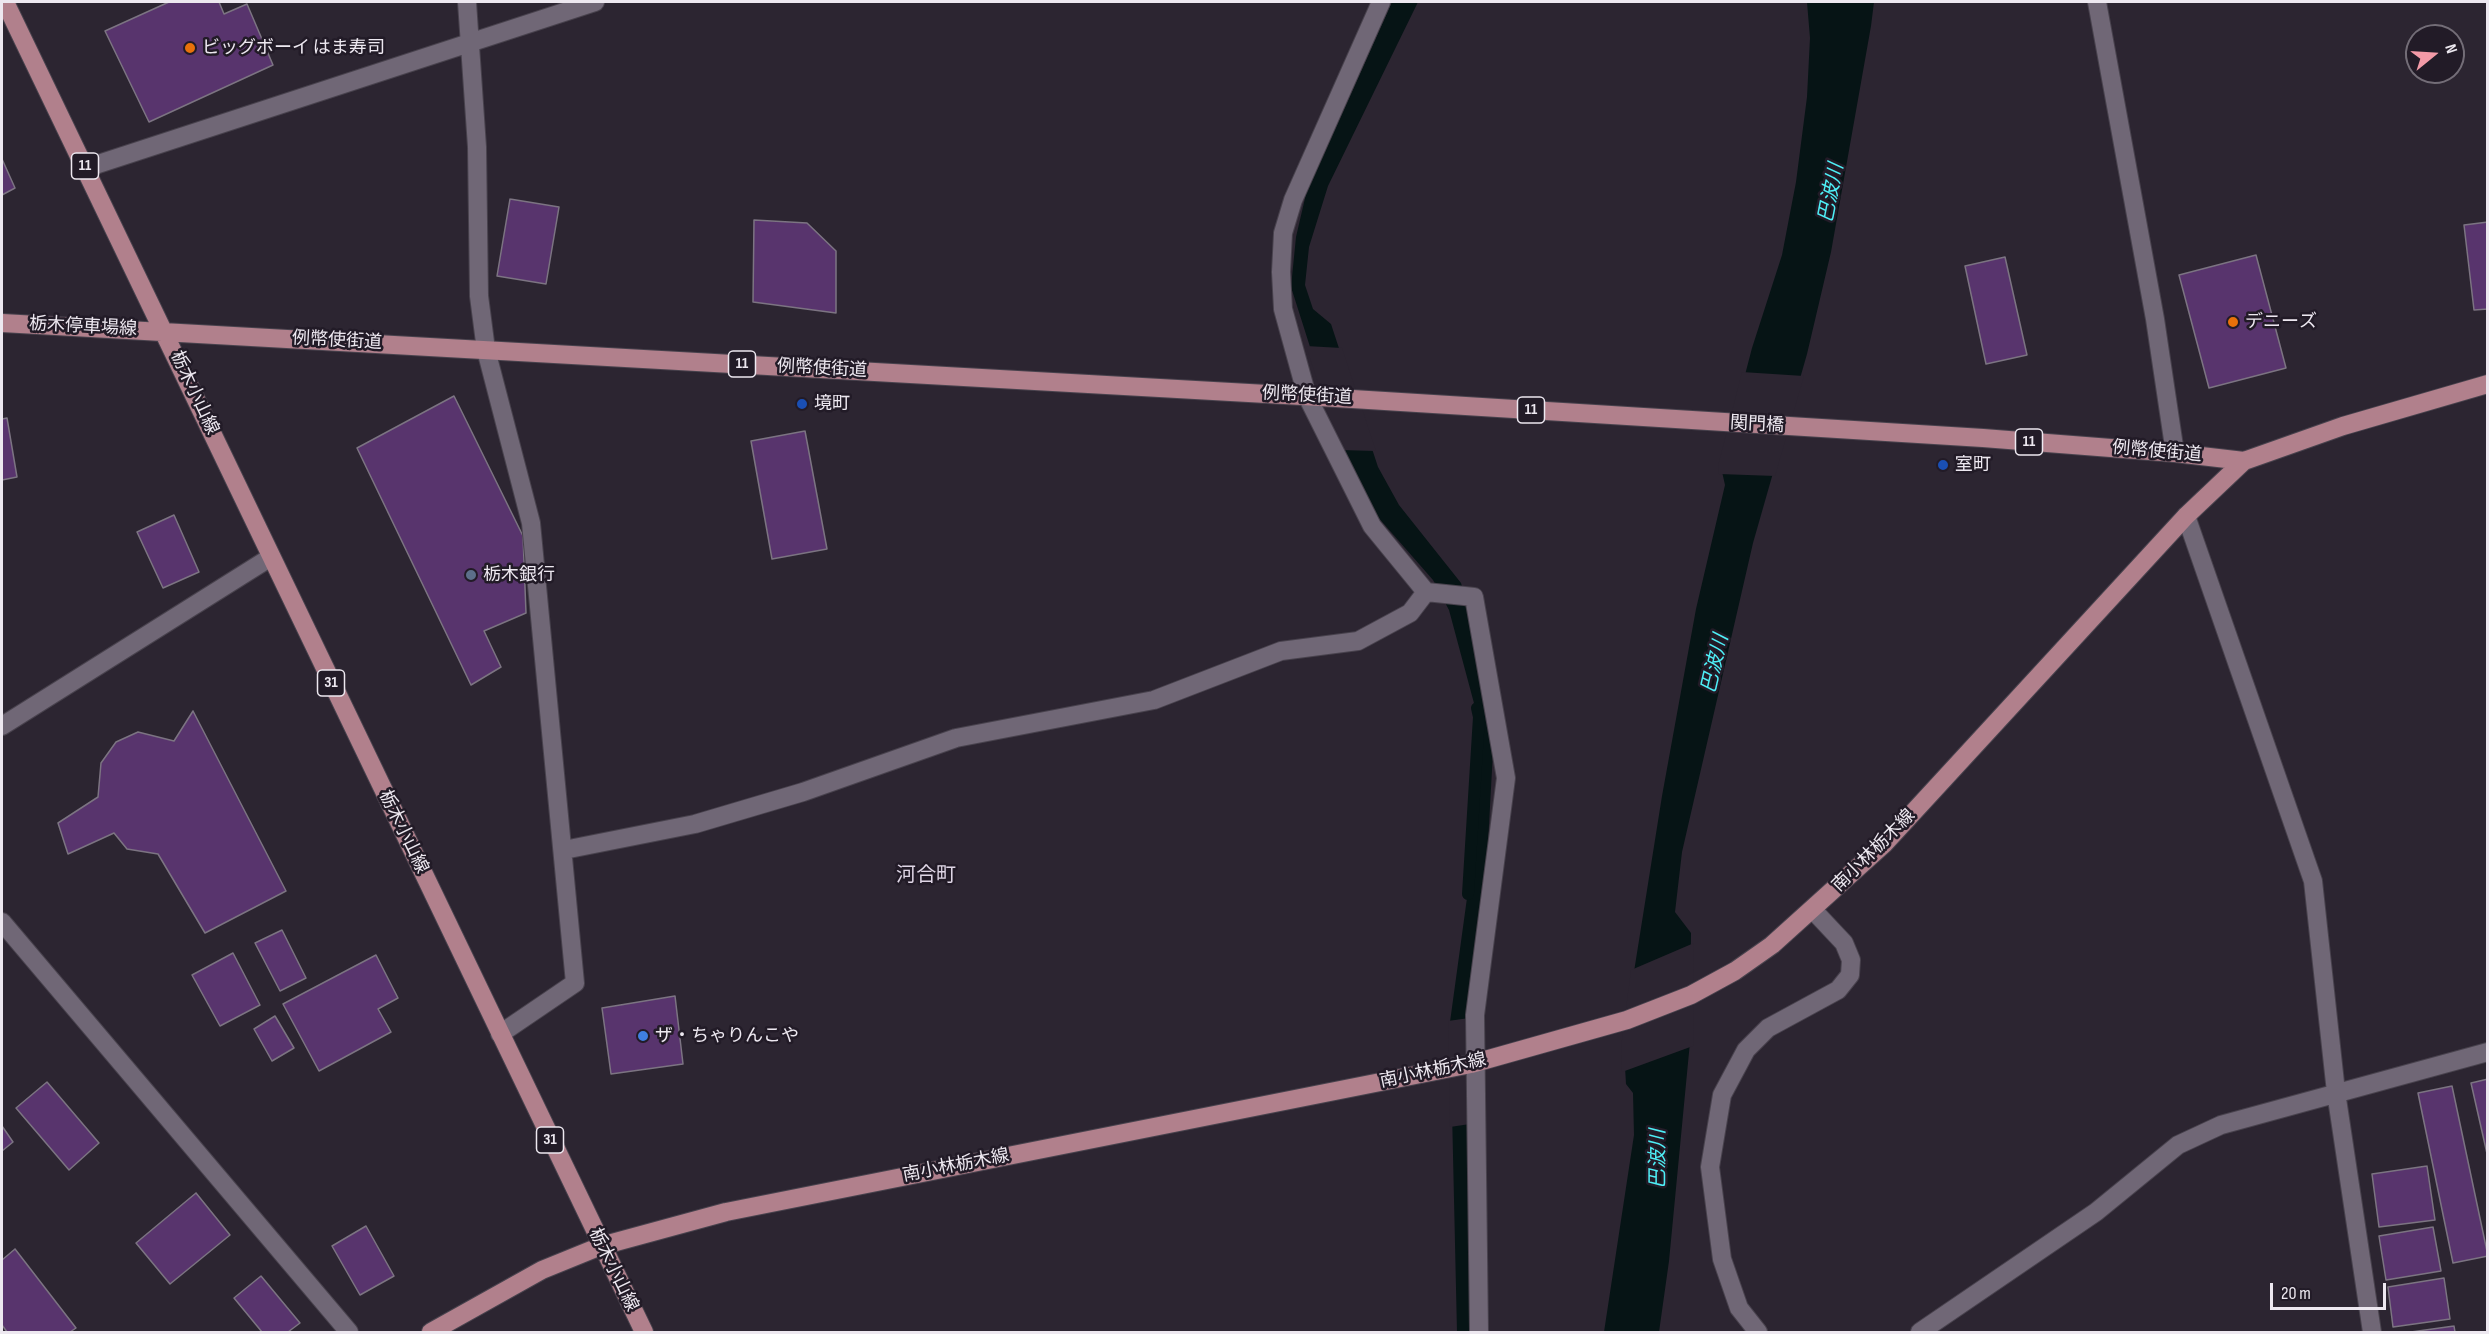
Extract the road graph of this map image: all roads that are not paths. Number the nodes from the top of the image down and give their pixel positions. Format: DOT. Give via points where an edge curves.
graph roads {
  1 [pos="5,2"];
  2 [pos="467,2"];
  3 [pos="595,2"];
  4 [pos="1381,2"];
  5 [pos="2097,2"];
  6 [pos="468,43"];
  7 [pos="86,168"];
  8 [pos="2,323"];
  9 [pos="165,330"];
  10 [pos="486,350"];
  11 [pos="2487,384"];
  12 [pos="1313,396"];
  13 [pos="1700,421"];
  14 [pos="1814,428"];
  15 [pos="2175,453"];
  16 [pos="2244,461"];
  17 [pos="2186,516"];
  18 [pos="271,557"];
  19 [pos="1426,592"];
  20 [pos="2,726"];
  21 [pos="564,850"];
  22 [pos="1814,910"];
  23 [pos="2,922"];
  24 [pos="500,1034"];
  25 [pos="2487,1052"];
  26 [pos="1473,1063"];
  27 [pos="2336,1092"];
  28 [pos="601,1246"];
  29 [pos="349,1332"];
  30 [pos="431,1332"];
  31 [pos="644,1332"];
  32 [pos="1479,1332"];
  33 [pos="1758,1332"];
  34 [pos="1920,1332"];
  35 [pos="2372,1332"];
  1 -- 7 [label="main road, 11"];
  2 -- 6 [label="street"];
  3 -- 6 [label="street"];
  4 -- 12 [label="street" via="1293,200 1283,233 1283,309"];
  5 -- 15 [label="street" via="2155,319"];
  6 -- 7 [label="street"];
  6 -- 10 [label="street" via="477,147 479,296"];
  7 -- 9 [label="main road, 11"];
  8 -- 9 [label="main road, 栃木停車場線"];
  9 -- 10 [label="main road, 例幣使街道 / 11"];
  9 -- 18 [label="main road, 栃木小山線 / 31"];
  10 -- 12 [label="main road, 例幣使街道 / 11"];
  10 -- 21 [label="street" via="531,523"];
  11 -- 16 [label="main road, 例幣使街道 / 11" via="2343,426"];
  12 -- 13 [label="main road, 例幣使街道 / 11"];
  12 -- 19 [label="street" via="1372,526"];
  13 -- 14 [label="main road, 関門橋 / 11"];
  14 -- 15 [label="main road, 例幣使街道 / 11"];
  15 -- 16 [label="main road, 例幣使街道 / 11"];
  16 -- 17 [label="main road, 南小林栃木線"];
  17 -- 22 [label="main road, 南小林栃木線" via="1938,788"];
  17 -- 27 [label="street" via="2313,881"];
  18 -- 20 [label="street"];
  18 -- 24 [label="main road, 栃木小山線 / 31"];
  19 -- 21 [label="street" via="1410,613 1358,641 1281,651 1154,700 956,738 803,792 706,820"];
  19 -- 26 [label="street" via="1474,597 1506,778 1475,1015"];
  21 -- 24 [label="street" via="575,983"];
  22 -- 26 [label="main road, 南小林栃木線" via="1735,972 1691,995 1628,1020"];
  22 -- 33 [label="street" via="1844,943 1851,960 1850,975 1838,990 1768,1028 1746,1050 1722,1095 1710,1167 1722,1259 1739,1308"];
  23 -- 29 [label="street"];
  24 -- 28 [label="main road, 栃木小山線 / 31"];
  25 -- 27 [label="street"];
  26 -- 28 [label="main road, 南小林栃木線" via="828,1190 726,1212"];
  26 -- 32 [label="street"];
  27 -- 34 [label="street" via="2221,1125 2178,1145 2096,1212"];
  27 -- 35 [label="street"];
  28 -- 30 [label="main road, 南小林栃木線" via="542,1270"];
  28 -- 31 [label="main road, 栃木小山線 / 31"];
}
